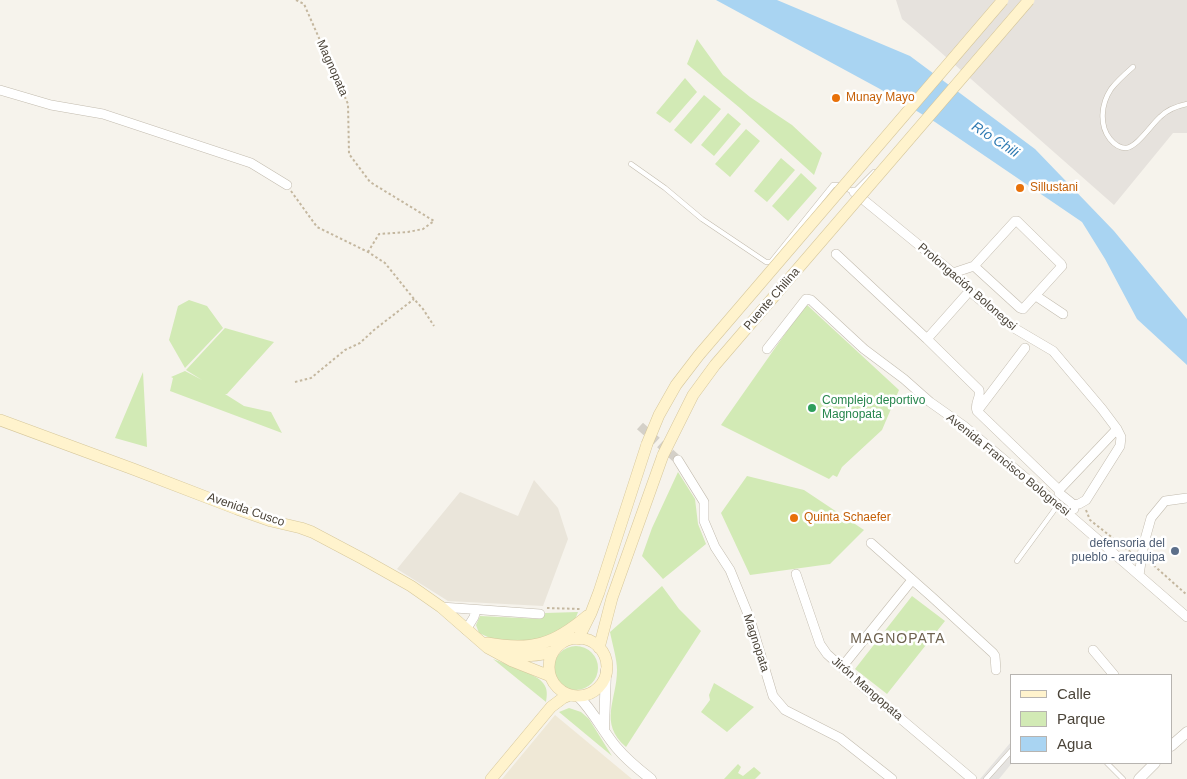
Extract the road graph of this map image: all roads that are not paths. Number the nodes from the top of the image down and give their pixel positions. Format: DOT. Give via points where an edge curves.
graph roads {
  1 [pos="1003,0"];
  2 [pos="1029,0"];
  3 [pos="1133,67"];
  4 [pos="0,90"];
  5 [pos="1187,104"];
  6 [pos="906,139"];
  7 [pos="631,164"];
  8 [pos="287,185"];
  9 [pos="854,192"];
  10 [pos="836,254"];
  11 [pos="974,266"];
  12 [pos="953,273"];
  13 [pos="966,295"];
  14 [pos="1036,296"];
  15 [pos="1063,314"];
  16 [pos="927,339"];
  17 [pos="1025,348"];
  18 [pos="768,349"];
  19 [pos="977,411"];
  20 [pos="0,420"];
  21 [pos="1117,429"];
  22 [pos="678,460"];
  23 [pos="1059,491"];
  24 [pos="1187,498"];
  25 [pos="1058,505"];
  26 [pos="1074,505"];
  27 [pos="1074,520"];
  28 [pos="871,543"];
  29 [pos="1017,561"];
  30 [pos="796,574"];
  31 [pos="1139,575"];
  32 [pos="912,580"];
  33 [pos="441,607"];
  34 [pos="476,610"];
  35 [pos="586,611"];
  36 [pos="540,614"];
  37 [pos="1187,617"];
  38 [pos="469,632"];
  39 [pos="578,639"];
  40 [pos="487,643"];
  41 [pos="599,648"];
  42 [pos="1093,650"];
  43 [pos="554,651"];
  44 [pos="842,667"];
  45 [pos="606,670"];
  46 [pos="996,670"];
  47 [pos="1113,674"];
  48 [pos="552,679"];
  49 [pos="574,696"];
  50 [pos="551,707"];
  51 [pos="604,730"];
  52 [pos="1187,732"];
  53 [pos="1172,745"];
  54 [pos="1010,752"];
  55 [pos="1107,764"];
  56 [pos="1154,764"];
  57 [pos="491,779"];
  58 [pos="650,779"];
  59 [pos="892,779"];
  60 [pos="972,779"];
  61 [pos="986,779"];
  62 [pos="1123,779"];
  63 [pos="1139,779"];
  1 -- 35 [label="main road, Puente Chilina, bridge" via="699,355 671,393 647,444 599,592"];
  2 -- 41 [label="main road, Puente Chilina, bridge" via="715,365 693,395 663,455 612,598"];
  3 -- 5 [label="lane" via="1112,88 1103,110 1105,131 1117,146 1134,145 1161,116"];
  4 -- 8 [label="street" via="51,105 103,114 251,163"];
  6 -- 9 [label="lane"];
  7 -- 9 [label="lane" via="702,219 766,262 771,262 833,185 839,184"];
  9 -- 12 [label="street, Prolongación Bolonegsi"];
  10 -- 16 [label="street"];
  11 -- 12 [label="street"];
  11 -- 14 [label="street" via="1020,308 1023,309"];
  11 -- 14 [label="street" via="1017,221 1062,264"];
  12 -- 21 [label="street, Prolongación Bolonegsi" via="1014,328 1053,351"];
  13 -- 16 [label="street"];
  14 -- 15 [label="street"];
  16 -- 19 [label="street" via="979,390"];
  17 -- 19 [label="street"];
  18 -- 25 [label="street, Avenida Francisco Bolognesi" via="806,300 811,300 864,350 964,426"];
  19 -- 23 [label="street"];
  20 -- 33 [label="main road, Avenida Cusco" via="237,509 312,532 403,582"];
  21 -- 23 [label="street"];
  21 -- 26 [label="street" via="1121,437 1120,446 1086,500"];
  22 -- 59 [label="street, Magnopata" via="704,502 704,521 730,570 750,620 773,696 785,710 840,738"];
  23 -- 26 [label="street"];
  24 -- 31 [label="street" via="1165,501 1151,518"];
  25 -- 27 [label="street, Avenida Francisco Bolognesi"];
  25 -- 29 [label="lane"];
  26 -- 27 [label="street"];
  27 -- 31 [label="street, Avenida Francisco Bolognesi"];
  28 -- 32 [label="street"];
  30 -- 44 [label="street, Jirón Mangopata" via="820,644"];
  31 -- 37 [label="street, Avenida Francisco Bolognesi"];
  32 -- 44 [label="street"];
  32 -- 46 [label="street" via="993,653"];
  33 -- 34 [label="street"];
  33 -- 38 [label="main road, Avenida Cusco"];
  34 -- 36 [label="street"];
  34 -- 38 [label="street"];
  35 -- 39 [label="main road, Puente Chilina"];
  35 -- 40 [label="main road" via="575,626 543,643 525,646"];
  38 -- 40 [label="main road, Avenida Cusco"];
  38 -- 48 [label="main road, Avenida Cusco" via="496,653"];
  39 -- 41 [label="main road" via="588,640"];
  39 -- 43 [label="main road" via="562,643"];
  40 -- 43 [label="main road, Avenida Cusco" via="520,656"];
  41 -- 45 [label="main road" via="605,658"];
  42 -- 47 [label="street"];
  43 -- 48 [label="main road" via="550,663"];
  44 -- 60 [label="street, Jirón Mangopata"];
  45 -- 49 [label="main road" via="602,681 592,692"];
  45 -- 51 [label="street"];
  48 -- 49 [label="main road" via="561,690"];
  48 -- 50 [label="main road"];
  49 -- 50 [label="main road"];
  49 -- 51 [label="street" via="593,712"];
  50 -- 57 [label="main road"];
  51 -- 58 [label="street" via="616,747"];
  52 -- 53 [label="street"];
  54 -- 61 [label="lane"];
  55 -- 62 [label="lane"];
  56 -- 63 [label="street"];
}
